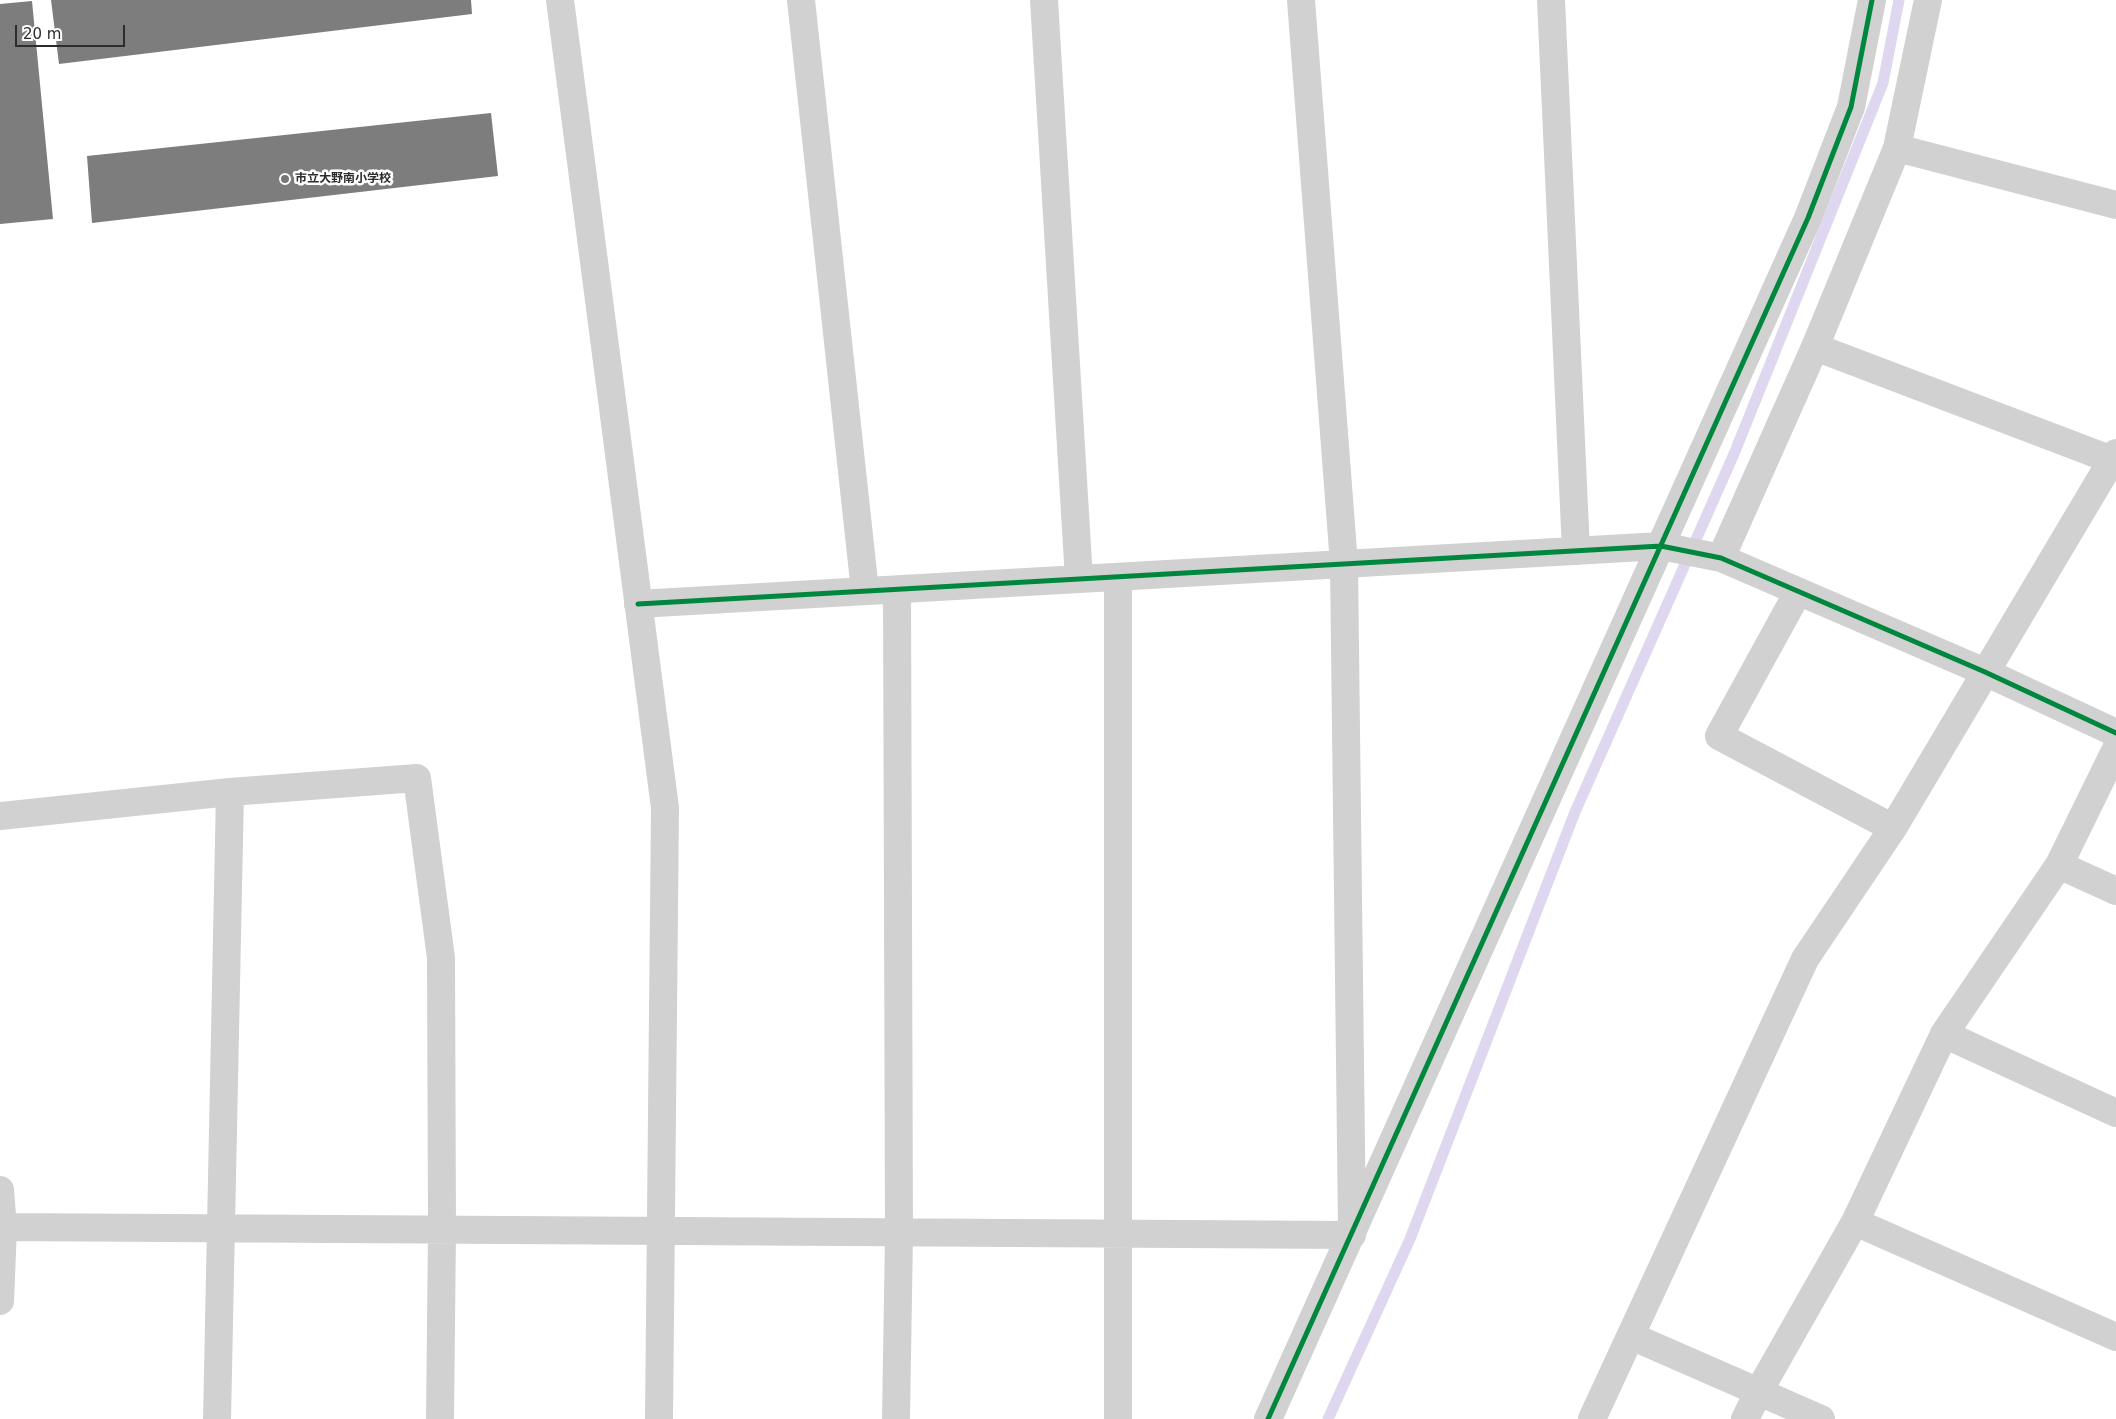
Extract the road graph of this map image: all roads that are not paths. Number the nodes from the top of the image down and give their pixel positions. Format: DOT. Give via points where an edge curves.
graph roads {
  1 [pos="560,0"];
  2 [pos="801,0"];
  3 [pos="1044,0"];
  4 [pos="1301,0"];
  5 [pos="1551,0"];
  6 [pos="1872,0"];
  7 [pos="1928,0"];
  8 [pos="1897,148"];
  9 [pos="2116,205"];
  10 [pos="1815,348"];
  11 [pos="2114,456"];
  12 [pos="1661,546"];
  13 [pos="1576,551"];
  14 [pos="1721,558"];
  15 [pos="1344,564"];
  16 [pos="1118,577"];
  17 [pos="1080,579"];
  18 [pos="897,590"];
  19 [pos="865,591"];
  20 [pos="1798,592"];
  21 [pos="638,604"];
  22 [pos="1985,672"];
  23 [pos="2116,733"];
  24 [pos="2116,749"];
  25 [pos="230,792"];
  26 [pos="0,816"];
  27 [pos="1893,828"];
  28 [pos="2059,865"];
  29 [pos="2116,891"];
  30 [pos="1944,1034"];
  31 [pos="2116,1113"];
  32 [pos="0,1190"];
  33 [pos="1855,1222"];
  34 [pos="1,1228"];
  35 [pos="222,1228"];
  36 [pos="442,1230"];
  37 [pos="661,1231"];
  38 [pos="899,1232"];
  39 [pos="1119,1233"];
  40 [pos="1352,1235"];
  41 [pos="0,1301"];
  42 [pos="1631,1336"];
  43 [pos="2116,1337"];
  44 [pos="1759,1391"];
  45 [pos="217,1419"];
  46 [pos="440,1419"];
  47 [pos="659,1419"];
  48 [pos="896,1419"];
  49 [pos="1118,1419"];
  50 [pos="1268,1419"];
  51 [pos="1592,1419"];
  52 [pos="1745,1419"];
  53 [pos="1821,1419"];
  1 -- 21 [label="street"];
  2 -- 19 [label="street"];
  3 -- 17 [label="street"];
  4 -- 15 [label="street"];
  5 -- 13 [label="street"];
  6 -- 12 [label="street" via="1851,107 1819,190"];
  7 -- 8 [label="street"];
  8 -- 9 [label="street"];
  8 -- 10 [label="street"];
  10 -- 11 [label="street"];
  10 -- 14 [label="street"];
  11 -- 22 [label="street"];
  12 -- 13 [label="street"];
  12 -- 14 [label="street"];
  12 -- 40 [label="street"];
  13 -- 15 [label="street"];
  14 -- 20 [label="street"];
  15 -- 16 [label="street"];
  15 -- 40 [label="street"];
  16 -- 17 [label="street"];
  16 -- 39 [label="street"];
  17 -- 18 [label="street"];
  18 -- 19 [label="street"];
  18 -- 38 [label="street"];
  19 -- 21 [label="street"];
  20 -- 22 [label="street"];
  20 -- 27 [label="street" via="1719,736"];
  21 -- 37 [label="street" via="665,808"];
  22 -- 23 [label="street"];
  22 -- 27 [label="street"];
  24 -- 28 [label="street"];
  25 -- 26 [label="street"];
  25 -- 35 [label="street"];
  25 -- 36 [label="street" via="417,778 441,958"];
  27 -- 42 [label="street" via="1805,959"];
  28 -- 29 [label="street"];
  28 -- 30 [label="street"];
  30 -- 31 [label="street"];
  30 -- 33 [label="street"];
  32 -- 34 [label="street"];
  33 -- 43 [label="street"];
  33 -- 44 [label="street"];
  34 -- 35 [label="street"];
  34 -- 41 [label="street"];
  35 -- 36 [label="street"];
  35 -- 45 [label="street"];
  36 -- 37 [label="street"];
  36 -- 46 [label="street"];
  37 -- 38 [label="street"];
  37 -- 47 [label="street"];
  38 -- 39 [label="street"];
  38 -- 48 [label="street"];
  39 -- 40 [label="street"];
  39 -- 49 [label="street"];
  40 -- 50 [label="street"];
  42 -- 44 [label="street"];
  42 -- 51 [label="street"];
  44 -- 52 [label="street"];
  44 -- 53 [label="street"];
}
